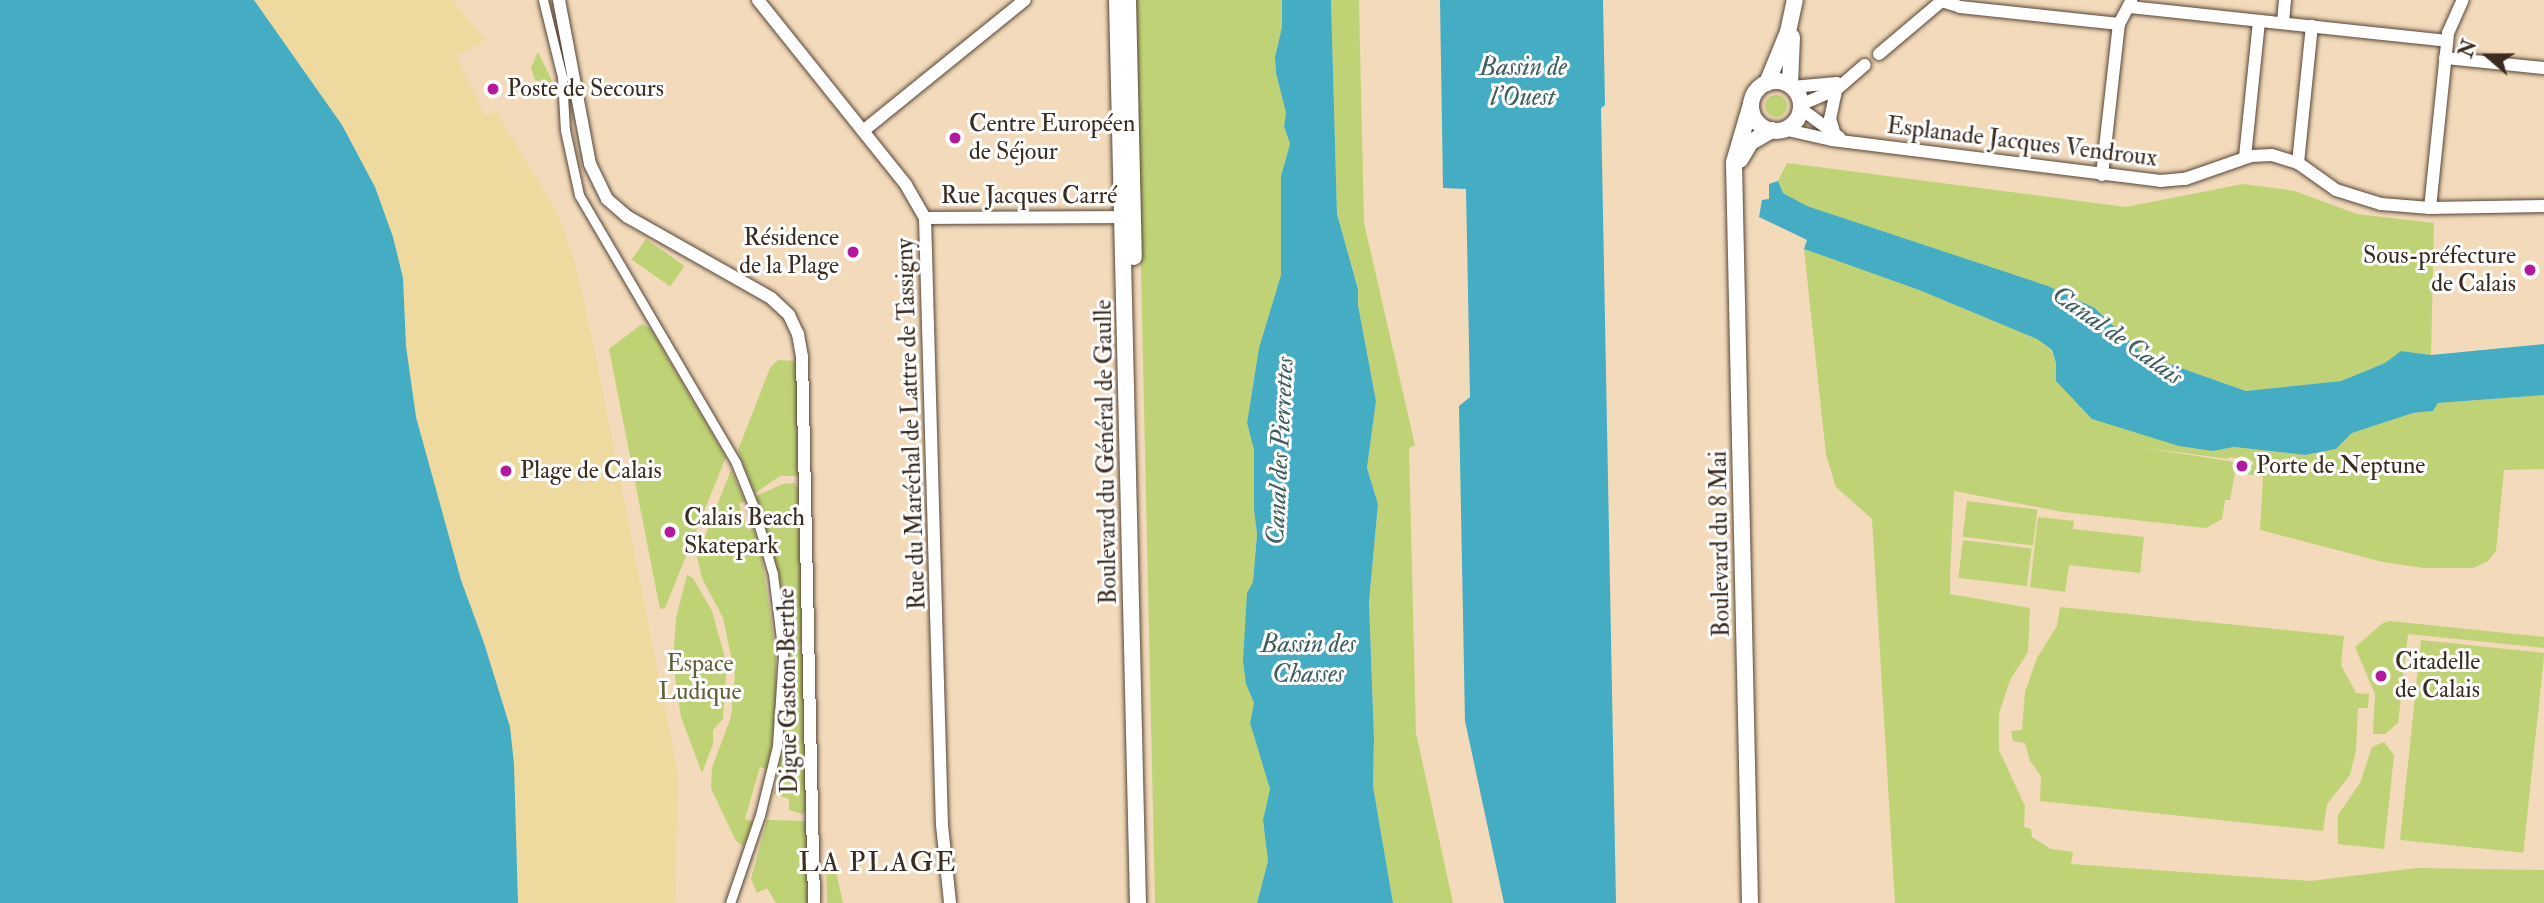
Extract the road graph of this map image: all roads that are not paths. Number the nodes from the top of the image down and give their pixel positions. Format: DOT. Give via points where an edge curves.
graph roads {
  1 [pos="559,0"];
  2 [pos="758,0"];
  3 [pos="1024,0"];
  4 [pos="1117,0"];
  5 [pos="1128,0"];
  6 [pos="2285,0"];
  7 [pos="2463,0"];
  8 [pos="544,1"];
  9 [pos="1943,1"];
  10 [pos="2130,4"];
  11 [pos="1794,7"];
  12 [pos="2259,21"];
  13 [pos="2119,23"];
  14 [pos="2283,23"];
  15 [pos="2312,26"];
  16 [pos="2447,41"];
  17 [pos="1879,54"];
  18 [pos="2445,58"];
  19 [pos="1865,65"];
  20 [pos="2544,68"];
  21 [pos="1847,79"];
  22 [pos="1767,83"];
  23 [pos="1791,86"];
  24 [pos="1836,90"];
  25 [pos="1751,104"];
  26 [pos="1800,107"];
  27 [pos="1777,130"];
  28 [pos="863,131"];
  29 [pos="1835,135"];
  30 [pos="1856,142"];
  31 [pos="2245,158"];
  32 [pos="2298,163"];
  33 [pos="2102,175"];
  34 [pos="1736,184"];
  35 [pos="2544,206"];
  36 [pos="2430,208"];
  37 [pos="1127,217"];
  38 [pos="925,218"];
  39 [pos="730,903"];
  40 [pos="814,903"];
  41 [pos="950,903"];
  42 [pos="1138,903"];
  43 [pos="1148,903"];
  44 [pos="1750,903"];
  1 -- 40 [label="street, Digue Gaston Berthe" via="590,164 607,199 628,217 779,303 798,334"];
  2 -- 28 [label="street, Rue du Maréchal de Lattre de Tassigny"];
  3 -- 28 [label="street"];
  4 -- 37 [label="street, Boulevard du Général de Gaulle"];
  5 -- 37 [label="street, Boulevard du Général de Gaulle"];
  6 -- 14 [label="street"];
  7 -- 16 [label="street"];
  8 -- 39 [label="street, Digue Gaston Berthe" via="562,77 565,130 579,195 732,453 754,505 773,574 783,655 779,736 764,803"];
  9 -- 13 [label="street" via="1961,7"];
  9 -- 17 [label="street"];
  10 -- 12 [label="street"];
  10 -- 13 [label="street"];
  11 -- 22 [label="street"];
  11 -- 23 [label="street"];
  12 -- 14 [label="street"];
  12 -- 31 [label="street"];
  13 -- 33 [label="street"];
  14 -- 15 [label="street"];
  15 -- 16 [label="street"];
  15 -- 32 [label="street"];
  16 -- 18 [label="street"];
  18 -- 20 [label="street"];
  18 -- 36 [label="street"];
  19 -- 21 [label="street"];
  21 -- 23 [label="street" via="1823,86"];
  21 -- 24 [label="street"];
  22 -- 23 [label="street" via="1781,81"];
  22 -- 25 [label="street"];
  23 -- 26 [label="street"];
  24 -- 26 [label="street"];
  24 -- 29 [label="street" via="1830,119"];
  25 -- 27 [label="street" via="1758,122"];
  25 -- 34 [label="street, Boulevard du 8 Mai" via="1734,154"];
  26 -- 27 [label="street" via="1794,122"];
  26 -- 29 [label="street, Esplanade Jacques Vendroux"];
  27 -- 30 [label="street, Esplanade Jacques Vendroux"];
  27 -- 34 [label="street, Boulevard du 8 Mai" via="1758,136 1745,150"];
  28 -- 38 [label="street, Rue du Maréchal de Lattre de Tassigny" via="906,185"];
  29 -- 30 [label="street, Esplanade Jacques Vendroux"];
  30 -- 33 [label="street, Esplanade Jacques Vendroux"];
  31 -- 32 [label="street, Esplanade Jacques Vendroux" via="2272,155"];
  31 -- 33 [label="street, Esplanade Jacques Vendroux" via="2173,181"];
  32 -- 36 [label="street, Esplanade Jacques Vendroux" via="2336,190 2359,199"];
  34 -- 44 [label="street, Boulevard du 8 Mai"];
  35 -- 36 [label="street, Esplanade Jacques Vendroux"];
  37 -- 38 [label="street, Rue Jacques Carré"];
  37 -- 42 [label="street, Boulevard du Général de Gaulle"];
  37 -- 43 [label="street, Boulevard du Général de Gaulle"];
  38 -- 41 [label="street, Rue du Maréchal de Lattre de Tassigny" via="942,825"];
}
